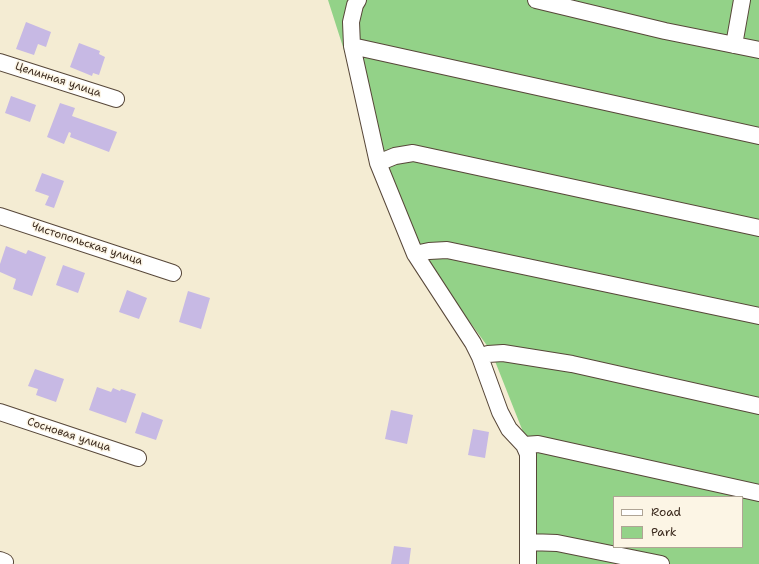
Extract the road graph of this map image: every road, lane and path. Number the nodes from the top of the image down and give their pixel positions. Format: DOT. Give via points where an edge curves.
graph roads {
  1 [pos="358,0"];
  2 [pos="536,0"];
  3 [pos="742,0"];
  4 [pos="734,45"];
  5 [pos="352,46"];
  6 [pos="759,50"];
  7 [pos="0,62"];
  8 [pos="116,99"];
  9 [pos="759,136"];
  10 [pos="378,163"];
  11 [pos="0,216"];
  12 [pos="759,228"];
  13 [pos="415,254"];
  14 [pos="173,273"];
  15 [pos="759,316"];
  16 [pos="480,357"];
  17 [pos="759,406"];
  18 [pos="0,412"];
  19 [pos="524,444"];
  20 [pos="138,458"];
  21 [pos="759,493"];
  22 [pos="528,542"];
  23 [pos="0,560"];
  24 [pos="4,564"];
  25 [pos="528,564"];
  26 [pos="661,564"];
  1 -- 5 [label="street" via="351,22"];
  2 -- 4 [label="street"];
  3 -- 4 [label="street"];
  4 -- 6 [label="street"];
  5 -- 9 [label="street"];
  5 -- 10 [label="street"];
  7 -- 8 [label="street, Целинная улица"];
  10 -- 12 [label="street" via="395,156 413,153"];
  10 -- 13 [label="street"];
  11 -- 14 [label="street, Чистопольская улица"];
  13 -- 15 [label="street" via="447,250"];
  13 -- 16 [label="street" via="473,342"];
  16 -- 17 [label="street" via="503,353 572,364"];
  16 -- 19 [label="street" via="500,412 509,428"];
  18 -- 20 [label="street, Сосновая улица"];
  19 -- 21 [label="street" via="538,444"];
  19 -- 22 [label="street" via="528,454"];
  22 -- 25 [label="street"];
  22 -- 26 [label="street" via="557,543"];
  23 -- 24 [label="street" via="5,562"];
}
